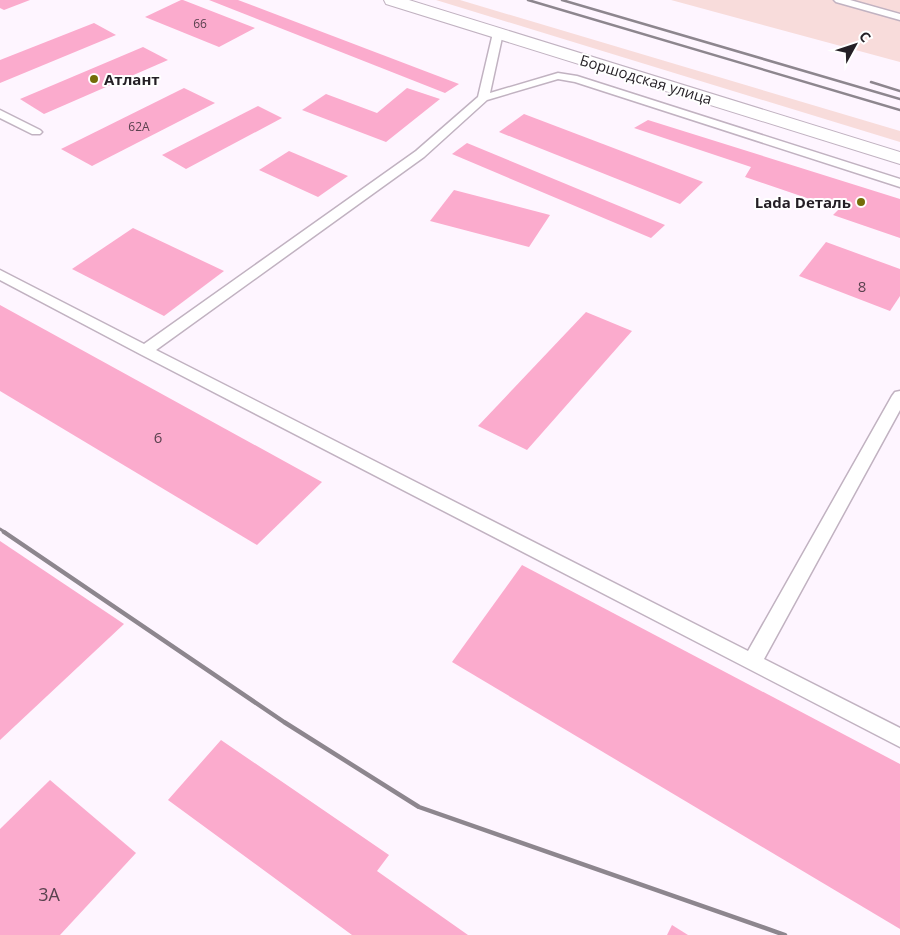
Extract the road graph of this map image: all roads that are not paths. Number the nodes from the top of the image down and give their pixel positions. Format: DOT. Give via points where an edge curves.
graph roads {
  1 [pos="392,0"];
  2 [pos="839,0"];
  3 [pos="900,16"];
  4 [pos="498,33"];
  5 [pos="483,98"];
  6 [pos="0,112"];
  7 [pos="36,132"];
  8 [pos="900,158"];
  9 [pos="900,183"];
  10 [pos="0,274"];
  11 [pos="145,351"];
  12 [pos="900,396"];
  13 [pos="752,662"];
  14 [pos="900,738"];
  1 -- 4 [label="street, Боршодская улица"];
  2 -- 3 [label="lane"];
  4 -- 5 [label="lane"];
  4 -- 8 [label="street, Боршодская улица"];
  5 -- 9 [label="lane" via="558,76 577,79"];
  5 -- 11 [label="lane" via="420,154"];
  6 -- 7 [label="lane"];
  10 -- 11 [label="lane"];
  11 -- 13 [label="lane"];
  12 -- 13 [label="lane"];
  13 -- 14 [label="lane"];
}
